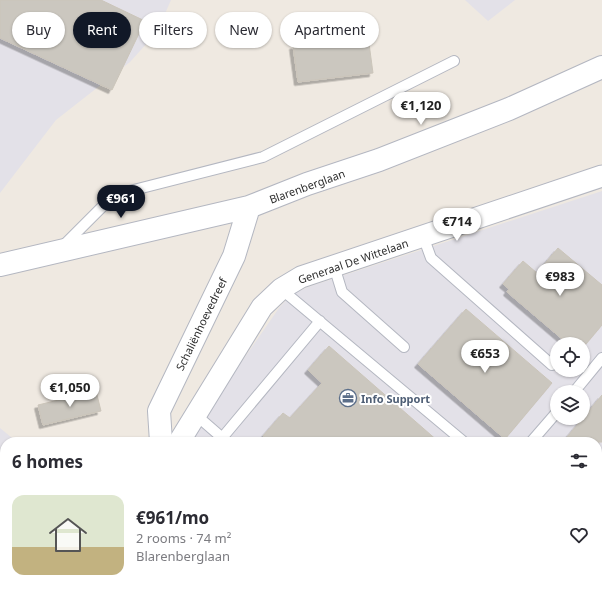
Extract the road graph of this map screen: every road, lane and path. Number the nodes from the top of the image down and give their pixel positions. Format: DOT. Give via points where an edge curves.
graph roads {
  1 [pos="454,61"];
  2 [pos="602,67"];
  3 [pos="602,176"];
  4 [pos="249,207"];
  5 [pos="424,236"];
  6 [pos="58,252"];
  7 [pos="0,265"];
  8 [pos="334,266"];
  9 [pos="281,289"];
  10 [pos="320,321"];
  11 [pos="404,347"];
  12 [pos="602,358"];
  13 [pos="550,363"];
  14 [pos="580,385"];
  15 [pos="196,415"];
  16 [pos="550,420"];
  17 [pos="161,437"];
  18 [pos="182,437"];
  19 [pos="222,437"];
  20 [pos="227,437"];
  21 [pos="458,437"];
  22 [pos="535,437"];
  1 -- 6 [label="lane" via="263,157 114,195"];
  2 -- 4 [label="street, Blarenberglaan" via="509,109 380,160 307,184"];
  3 -- 5 [label="street, Generaal De Wittelaan"];
  4 -- 6 [label="street, Blarenberglaan"];
  4 -- 17 [label="street, Schaliënhoevedreef" via="234,256 159,412"];
  5 -- 8 [label="street, Generaal De Wittelaan"];
  5 -- 13 [label="lane" via="430,258"];
  6 -- 7 [label="street, Blarenberglaan"];
  8 -- 9 [label="street, Generaal De Wittelaan" via="301,278"];
  8 -- 11 [label="lane" via="342,292"];
  9 -- 10 [label="lane"];
  9 -- 15 [label="street, Generaal De Wittelaan" via="262,307"];
  10 -- 20 [label="lane"];
  10 -- 21 [label="lane"];
  12 -- 14 [label="lane"];
  15 -- 18 [label="street, Generaal De Wittelaan"];
  15 -- 19 [label="lane"];
  16 -- 22 [label="lane"];
}
